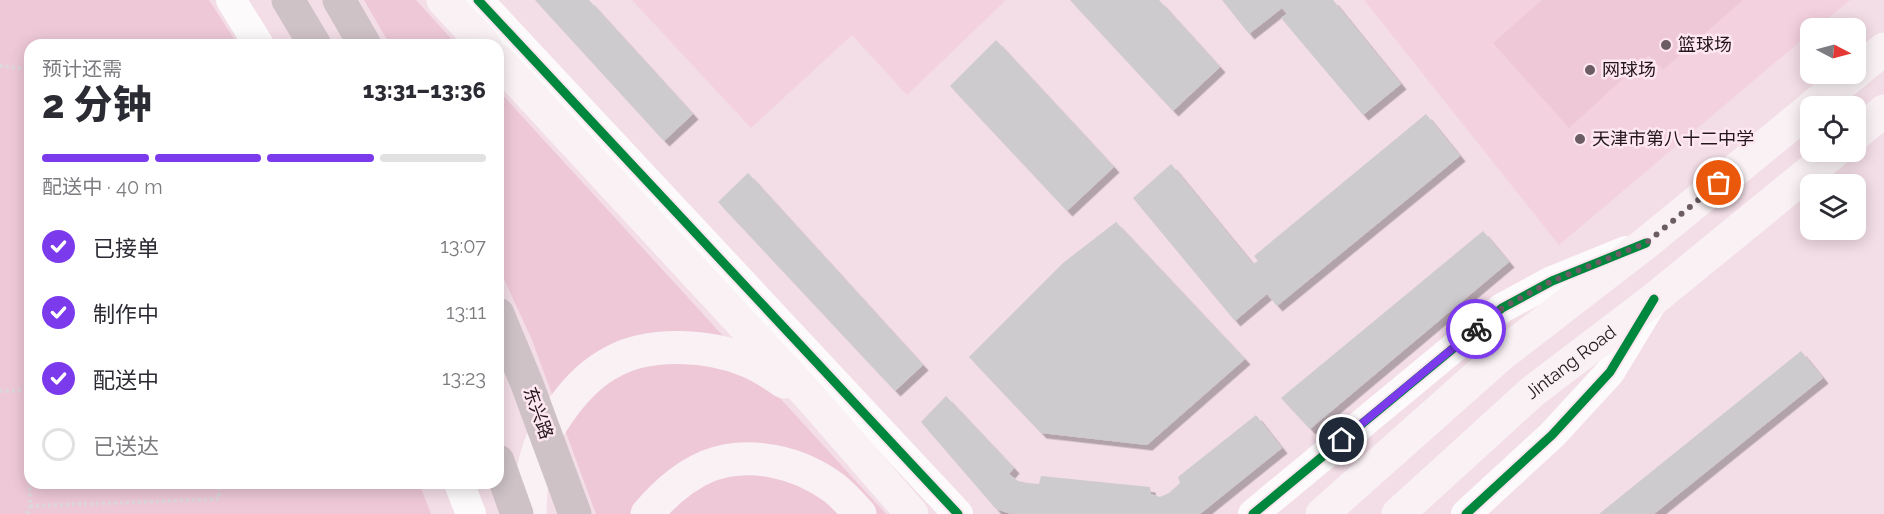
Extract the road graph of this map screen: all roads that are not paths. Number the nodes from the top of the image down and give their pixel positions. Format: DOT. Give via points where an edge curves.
graph roads {
  1 [pos="231,0"];
  2 [pos="288,0"];
  3 [pos="339,0"];
  4 [pos="443,0"];
  5 [pos="478,0"];
  6 [pos="255,39"];
  7 [pos="311,39"];
  8 [pos="362,39"];
  9 [pos="479,39"];
  10 [pos="1884,49"];
  11 [pos="1866,64"];
  12 [pos="504,66"];
  13 [pos="1841,84"];
  14 [pos="1827,96"];
  15 [pos="1884,111"];
  16 [pos="1800,118"];
  17 [pos="1866,126"];
  18 [pos="1822,162"];
  19 [pos="1646,243"];
  20 [pos="1654,299"];
  21 [pos="504,328"];
  22 [pos="811,398"];
  23 [pos="504,477"];
  24 [pos="461,489"];
  25 [pos="471,514"];
  26 [pos="517,514"];
  27 [pos="530,514"];
  28 [pos="575,514"];
  29 [pos="647,514"];
  30 [pos="860,514"];
  31 [pos="912,514"];
  32 [pos="958,514"];
  33 [pos="1253,514"];
  34 [pos="1322,514"];
  35 [pos="1398,514"];
  36 [pos="1466,514"];
  1 -- 6 [label="street"];
  2 -- 7 [label="highway"];
  3 -- 8 [label="highway"];
  4 -- 9 [label="main road"];
  5 -- 32 [label="street"];
  10 -- 11 [label="main road"];
  12 -- 22 [label="main road"];
  13 -- 14 [label="main road"];
  15 -- 17 [label="main road"];
  16 -- 19 [label="main road"];
  18 -- 20 [label="main road, Jintang Road"];
  19 -- 33 [label="street" via="1552,281 1502,308"];
  19 -- 34 [label="main road" via="1501,356"];
  20 -- 35 [label="main road, Jintang Road" via="1532,392"];
  20 -- 36 [label="street" via="1610,372 1552,435"];
  21 -- 28 [label="highway, 东兴路"];
  22 -- 27 [label="main road" via="766,370 717,351 684,348 641,352 613,361 586,380 557,415 537,453"];
  22 -- 31 [label="main road"];
  23 -- 26 [label="highway"];
  24 -- 25 [label="street"];
  29 -- 30 [label="main road" via="686,478 707,466 732,459 787,464 834,488"];
}
